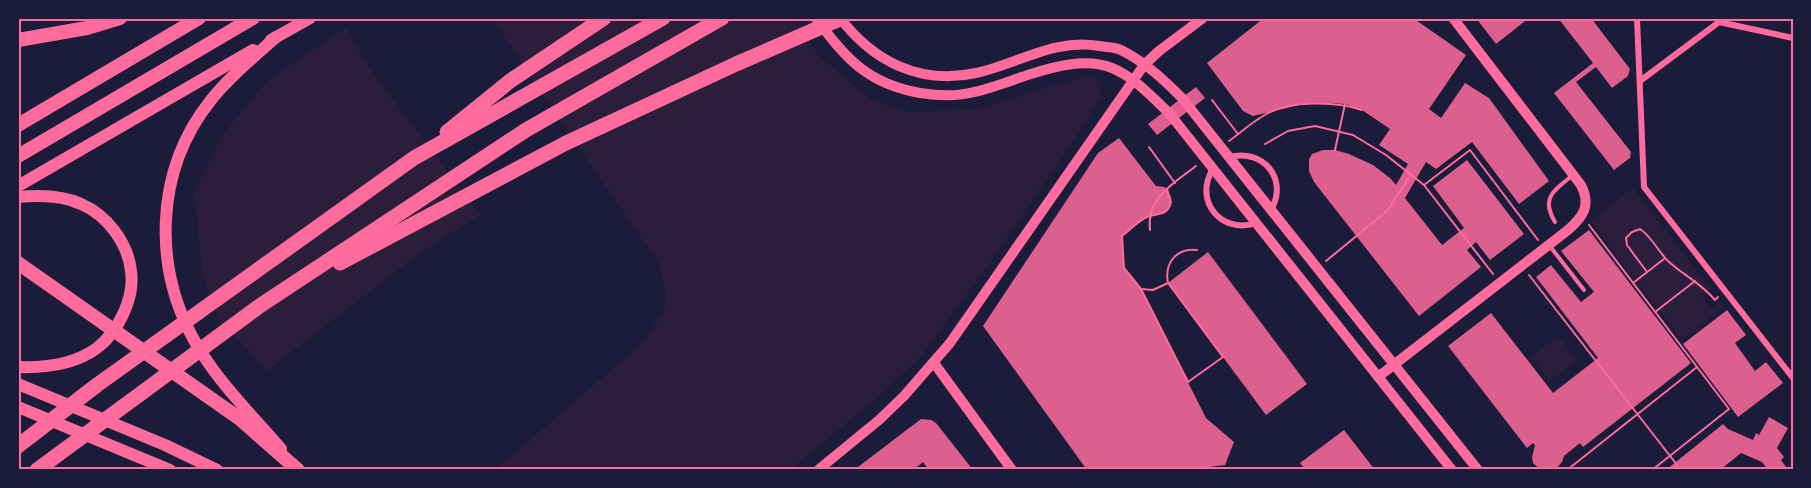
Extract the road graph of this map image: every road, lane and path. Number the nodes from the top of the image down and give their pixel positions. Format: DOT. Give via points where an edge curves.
graph roads {
  1 [pos="120,18"];
  2 [pos="199,18"];
  3 [pos="253,18"];
  4 [pos="310,18"];
  5 [pos="604,18"];
  6 [pos="663,18"];
  7 [pos="816,18"];
  8 [pos="841,18"];
  9 [pos="1203,18"];
  10 [pos="1453,18"];
  11 [pos="1637,18"];
  12 [pos="716,22"];
  13 [pos="276,36"];
  14 [pos="1793,38"];
  15 [pos="18,40"];
  16 [pos="1144,65"];
  17 [pos="1132,81"];
  18 [pos="1640,81"];
  19 [pos="1212,100"];
  20 [pos="1345,104"];
  21 [pos="1362,110"];
  22 [pos="18,125"];
  23 [pos="1238,134"];
  24 [pos="1229,141"];
  25 [pos="1265,144"];
  26 [pos="1149,147"];
  27 [pos="1335,150"];
  28 [pos="18,156"];
  29 [pos="1229,157"];
  30 [pos="414,158"];
  31 [pos="1202,162"];
  32 [pos="1214,169"];
  33 [pos="1411,174"];
  34 [pos="1573,175"];
  35 [pos="1175,183"];
  36 [pos="1424,185"];
  37 [pos="18,186"];
  38 [pos="1167,189"];
  39 [pos="18,197"];
  40 [pos="1271,210"];
  41 [pos="1555,222"];
  42 [pos="1256,223"];
  43 [pos="1588,225"];
  44 [pos="1150,230"];
  45 [pos="1538,240"];
  46 [pos="1549,245"];
  47 [pos="1197,250"];
  48 [pos="1665,259"];
  49 [pos="1326,261"];
  50 [pos="18,263"];
  51 [pos="1647,272"];
  52 [pos="1528,273"];
  53 [pos="1493,274"];
  54 [pos="1695,280"];
  55 [pos="1168,283"];
  56 [pos="1633,283"];
  57 [pos="1141,290"];
  58 [pos="1584,290"];
  59 [pos="1725,291"];
  60 [pos="261,305"];
  61 [pos="1655,312"];
  62 [pos="934,363"];
  63 [pos="1394,365"];
  64 [pos="18,367"];
  65 [pos="1697,367"];
  66 [pos="1378,377"];
  67 [pos="1793,378"];
  68 [pos="18,384"];
  69 [pos="18,407"];
  70 [pos="1638,415"];
  71 [pos="18,446"];
  72 [pos="1670,456"];
  73 [pos="37,470"];
  74 [pos="170,470"];
  75 [pos="217,470"];
  76 [pos="299,470"];
  77 [pos="818,470"];
  78 [pos="1012,470"];
  79 [pos="1452,470"];
  80 [pos="1478,470"];
  81 [pos="1567,470"];
  82 [pos="1652,470"];
  83 [pos="1681,470"];
  1 -- 15 [label="highway"];
  2 -- 22 [label="highway"];
  3 -- 28 [label="highway"];
  4 -- 13 [label="main road"];
  5 -- 30 [label="highway" via="510,81"];
  6 -- 30 [label="highway"];
  7 -- 17 [label="main road" via="852,62 874,79 901,89 942,96 974,92 1056,66 1083,63 1111,68"];
  8 -- 16 [label="main road" via="865,46 907,71 942,76 976,73 1055,46 1087,44 1120,50"];
  8 -- 60 [label="highway" via="567,143"];
  9 -- 16 [label="main road"];
  10 -- 34 [label="main road"];
  11 -- 18 [label="street"];
  12 -- 60 [label="highway" via="526,130"];
  13 -- 37 [label="main road"];
  13 -- 76 [label="main road" via="210,101 188,137 171,185 165,245 178,306 199,349"];
  14 -- 18 [label="street" via="1719,22"];
  16 -- 17 [label="main road"];
  16 -- 29 [label="main road" via="1182,98"];
  17 -- 32 [label="main road" via="1169,113"];
  17 -- 62 [label="main road"];
  18 -- 59 [label="street" via="1644,187"];
  19 -- 23 [label="path"];
  20 -- 21 [label="path"];
  20 -- 23 [label="path" via="1284,108 1264,115"];
  20 -- 27 [label="path"];
  23 -- 24 [label="path"];
  25 -- 33 [label="path" via="1288,131 1316,126 1353,135"];
  26 -- 35 [label="path"];
  29 -- 40 [label="main road"];
  29 -- 40 [label="street" via="1248,155 1269,168 1278,191"];
  30 -- 71 [label="highway"];
  31 -- 35 [label="path"];
  32 -- 42 [label="main road"];
  32 -- 42 [label="street" via="1206,185 1210,207 1217,216 1237,226"];
  33 -- 36 [label="path"];
  33 -- 49 [label="path" via="1388,210"];
  34 -- 41 [label="lane" via="1550,196 1548,206"];
  34 -- 46 [label="main road" via="1585,193 1586,210"];
  35 -- 38 [label="path"];
  36 -- 45 [label="path" via="1470,150"];
  36 -- 53 [label="path"];
  38 -- 44 [label="path" via="1155,202"];
  38 -- 57 [label="path" via="1171,202 1166,211 1147,217 1122,236 1124,268"];
  39 -- 64 [label="main road" via="59,197 81,203 99,214 125,249 132,272 122,316 97,348 60,364"];
  40 -- 63 [label="main road"];
  42 -- 66 [label="main road"];
  43 -- 56 [label="path"];
  46 -- 58 [label="lane"];
  46 -- 63 [label="main road"];
  47 -- 55 [label="path" via="1189,249 1170,261"];
  48 -- 51 [label="path"];
  48 -- 51 [label="path" via="1646,233 1640,229 1632,232 1626,238 1627,245"];
  48 -- 54 [label="path"];
  50 -- 76 [label="highway" via="240,419"];
  51 -- 56 [label="path"];
  52 -- 70 [label="path"];
  54 -- 59 [label="path" via="1715,300"];
  54 -- 61 [label="path"];
  55 -- 57 [label="path" via="1153,290"];
  55 -- 57 [label="path" via="1222,357 1188,382"];
  56 -- 61 [label="path"];
  59 -- 67 [label="street"];
  60 -- 73 [label="highway"];
  61 -- 65 [label="path"];
  62 -- 77 [label="main road" via="879,420"];
  62 -- 78 [label="main road"];
  63 -- 66 [label="main road"];
  63 -- 80 [label="main road"];
  65 -- 70 [label="path"];
  65 -- 72 [label="path" via="1729,409"];
  66 -- 79 [label="main road"];
  68 -- 75 [label="main road"];
  69 -- 74 [label="main road"];
  70 -- 72 [label="path"];
  70 -- 81 [label="path"];
  72 -- 82 [label="path"];
  72 -- 83 [label="path"];
}
